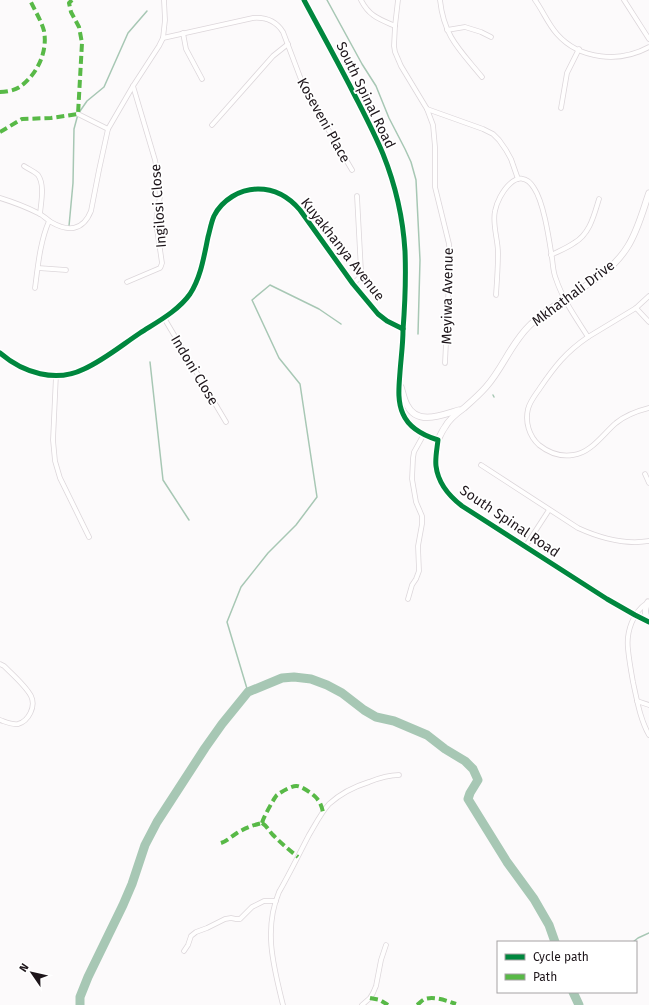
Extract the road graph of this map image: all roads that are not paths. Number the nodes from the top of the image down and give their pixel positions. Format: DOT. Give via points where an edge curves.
graph roads {
  1 [pos="164,0"];
  2 [pos="304,0"];
  3 [pos="361,0"];
  4 [pos="398,0"];
  5 [pos="440,0"];
  6 [pos="535,0"];
  7 [pos="624,0"];
  8 [pos="395,26"];
  9 [pos="447,30"];
  10 [pos="183,33"];
  11 [pos="491,37"];
  12 [pos="162,38"];
  13 [pos="649,39"];
  14 [pos="288,44"];
  15 [pos="649,47"];
  16 [pos="579,49"];
  17 [pos="482,77"];
  18 [pos="202,79"];
  19 [pos="133,86"];
  20 [pos="561,108"];
  21 [pos="427,109"];
  22 [pos="78,114"];
  23 [pos="212,126"];
  24 [pos="108,128"];
  25 [pos="24,166"];
  26 [pos="352,170"];
  27 [pos="518,179"];
  28 [pos="649,193"];
  29 [pos="357,196"];
  30 [pos="0,198"];
  31 [pos="599,199"];
  32 [pos="40,214"];
  33 [pos="49,221"];
  34 [pos="551,255"];
  35 [pos="38,268"];
  36 [pos="66,270"];
  37 [pos="127,282"];
  38 [pos="353,284"];
  39 [pos="35,288"];
  40 [pos="496,295"];
  41 [pos="649,296"];
  42 [pos="564,298"];
  43 [pos="636,308"];
  44 [pos="164,318"];
  45 [pos="649,322"];
  46 [pos="403,329"];
  47 [pos="588,337"];
  48 [pos="0,353"];
  49 [pos="446,363"];
  50 [pos="56,376"];
  51 [pos="400,383"];
  52 [pos="649,408"];
  53 [pos="462,409"];
  54 [pos="226,422"];
  55 [pos="424,434"];
  56 [pos="438,440"];
  57 [pos="481,465"];
  58 [pos="645,474"];
  59 [pos="649,483"];
  60 [pos="549,510"];
  61 [pos="89,538"];
  62 [pos="649,541"];
  63 [pos="525,547"];
  64 [pos="408,599"];
  65 [pos="648,602"];
  66 [pos="635,615"];
  67 [pos="649,622"];
  68 [pos="0,664"];
  69 [pos="637,702"];
  70 [pos="649,705"];
  71 [pos="0,720"];
  72 [pos="649,735"];
  73 [pos="399,775"];
  74 [pos="276,901"];
  75 [pos="386,945"];
  76 [pos="184,951"];
  77 [pos="283,1005"];
  78 [pos="362,1005"];
  1 -- 12 [label="street" via="165,20"];
  2 -- 46 [label="street, South Spinal Road" via="371,127 393,183 404,234"];
  3 -- 8 [label="street" via="374,16"];
  4 -- 8 [label="street, Meyiwa Avenue"];
  5 -- 9 [label="street"];
  6 -- 16 [label="street" via="556,33"];
  7 -- 13 [label="street"];
  8 -- 21 [label="street, Meyiwa Avenue" via="394,46 397,58"];
  9 -- 11 [label="street" via="465,27"];
  9 -- 17 [label="street" via="455,45"];
  10 -- 12 [label="street, Koseveni Place"];
  10 -- 14 [label="street, Koseveni Place" via="260,18 272,21 281,28"];
  10 -- 18 [label="street" via="186,49"];
  12 -- 19 [label="street"];
  14 -- 23 [label="street" via="273,56"];
  14 -- 26 [label="street, Koseveni Place" via="305,90"];
  15 -- 16 [label="street" via="637,53 606,57 595,56"];
  16 -- 20 [label="street" via="567,73"];
  19 -- 24 [label="street"];
  19 -- 37 [label="street, Ingilosi Close" via="156,166 160,196 156,222 162,262 160,268"];
  21 -- 27 [label="street" via="493,134 506,150"];
  21 -- 49 [label="street, Meyiwa Avenue" via="433,125 436,194 449,244"];
  22 -- 24 [label="street"];
  24 -- 33 [label="street" via="89,218 78,227 70,229"];
  25 -- 32 [label="street" via="39,177 42,190"];
  27 -- 34 [label="street" via="527,180 535,188"];
  27 -- 40 [label="street" via="507,186 495,210 498,254"];
  28 -- 42 [label="street, Mkhathali Drive" via="636,231 620,258 600,277"];
  29 -- 38 [label="street" via="361,271"];
  30 -- 32 [label="street"];
  31 -- 34 [label="street" via="591,223 581,238"];
  32 -- 33 [label="street"];
  33 -- 35 [label="street"];
  34 -- 42 [label="street" via="555,277"];
  35 -- 36 [label="street"];
  35 -- 39 [label="street"];
  38 -- 44 [label="street, Kuyakhanya Avenue" via="293,202 277,192 268,190 243,191 219,208 210,229 197,282 182,304"];
  38 -- 46 [label="street, Kuyakhanya Avenue" via="378,314"];
  41 -- 43 [label="street"];
  42 -- 47 [label="street"];
  42 -- 53 [label="street, Mkhathali Drive" via="530,325 487,386"];
  43 -- 45 [label="street"];
  43 -- 47 [label="street"];
  44 -- 50 [label="street, Kuyakhanya Avenue" via="98,362 74,373"];
  44 -- 54 [label="street, Indoni Close"];
  46 -- 51 [label="street, South Spinal Road"];
  47 -- 52 [label="street" via="559,361 528,408 527,418 531,435 537,442 554,454 574,456 591,447 617,422"];
  48 -- 50 [label="street, Kuyakhanya Avenue" via="27,370"];
  50 -- 61 [label="street" via="54,461"];
  51 -- 53 [label="street" via="407,406 419,417 432,418"];
  51 -- 55 [label="street, South Spinal Road" via="403,415"];
  53 -- 56 [label="street, Mkhathali Drive" via="445,426"];
  55 -- 56 [label="street, South Spinal Road"];
  55 -- 64 [label="street" via="413,458 412,479 422,519 418,546 419,571"];
  56 -- 63 [label="street, South Spinal Road" via="436,465 439,477 452,498"];
  57 -- 60 [label="street"];
  58 -- 59 [label="street"];
  60 -- 62 [label="street" via="591,534 629,542"];
  60 -- 63 [label="street"];
  63 -- 66 [label="street, South Spinal Road"];
  65 -- 66 [label="street"];
  65 -- 67 [label="street" via="645,613"];
  66 -- 67 [label="street, South Spinal Road"];
  66 -- 69 [label="street" via="627,647"];
  68 -- 71 [label="street" via="23,686 33,704 31,713 18,724"];
  69 -- 70 [label="street"];
  69 -- 72 [label="street"];
  73 -- 74 [label="street" via="364,783 328,805 308,837"];
  74 -- 76 [label="street" via="264,901 240,919 225,919 196,932 191,936"];
  74 -- 77 [label="street" via="271,924 272,961"];
  75 -- 78 [label="street" via="376,986 370,998"];
}
